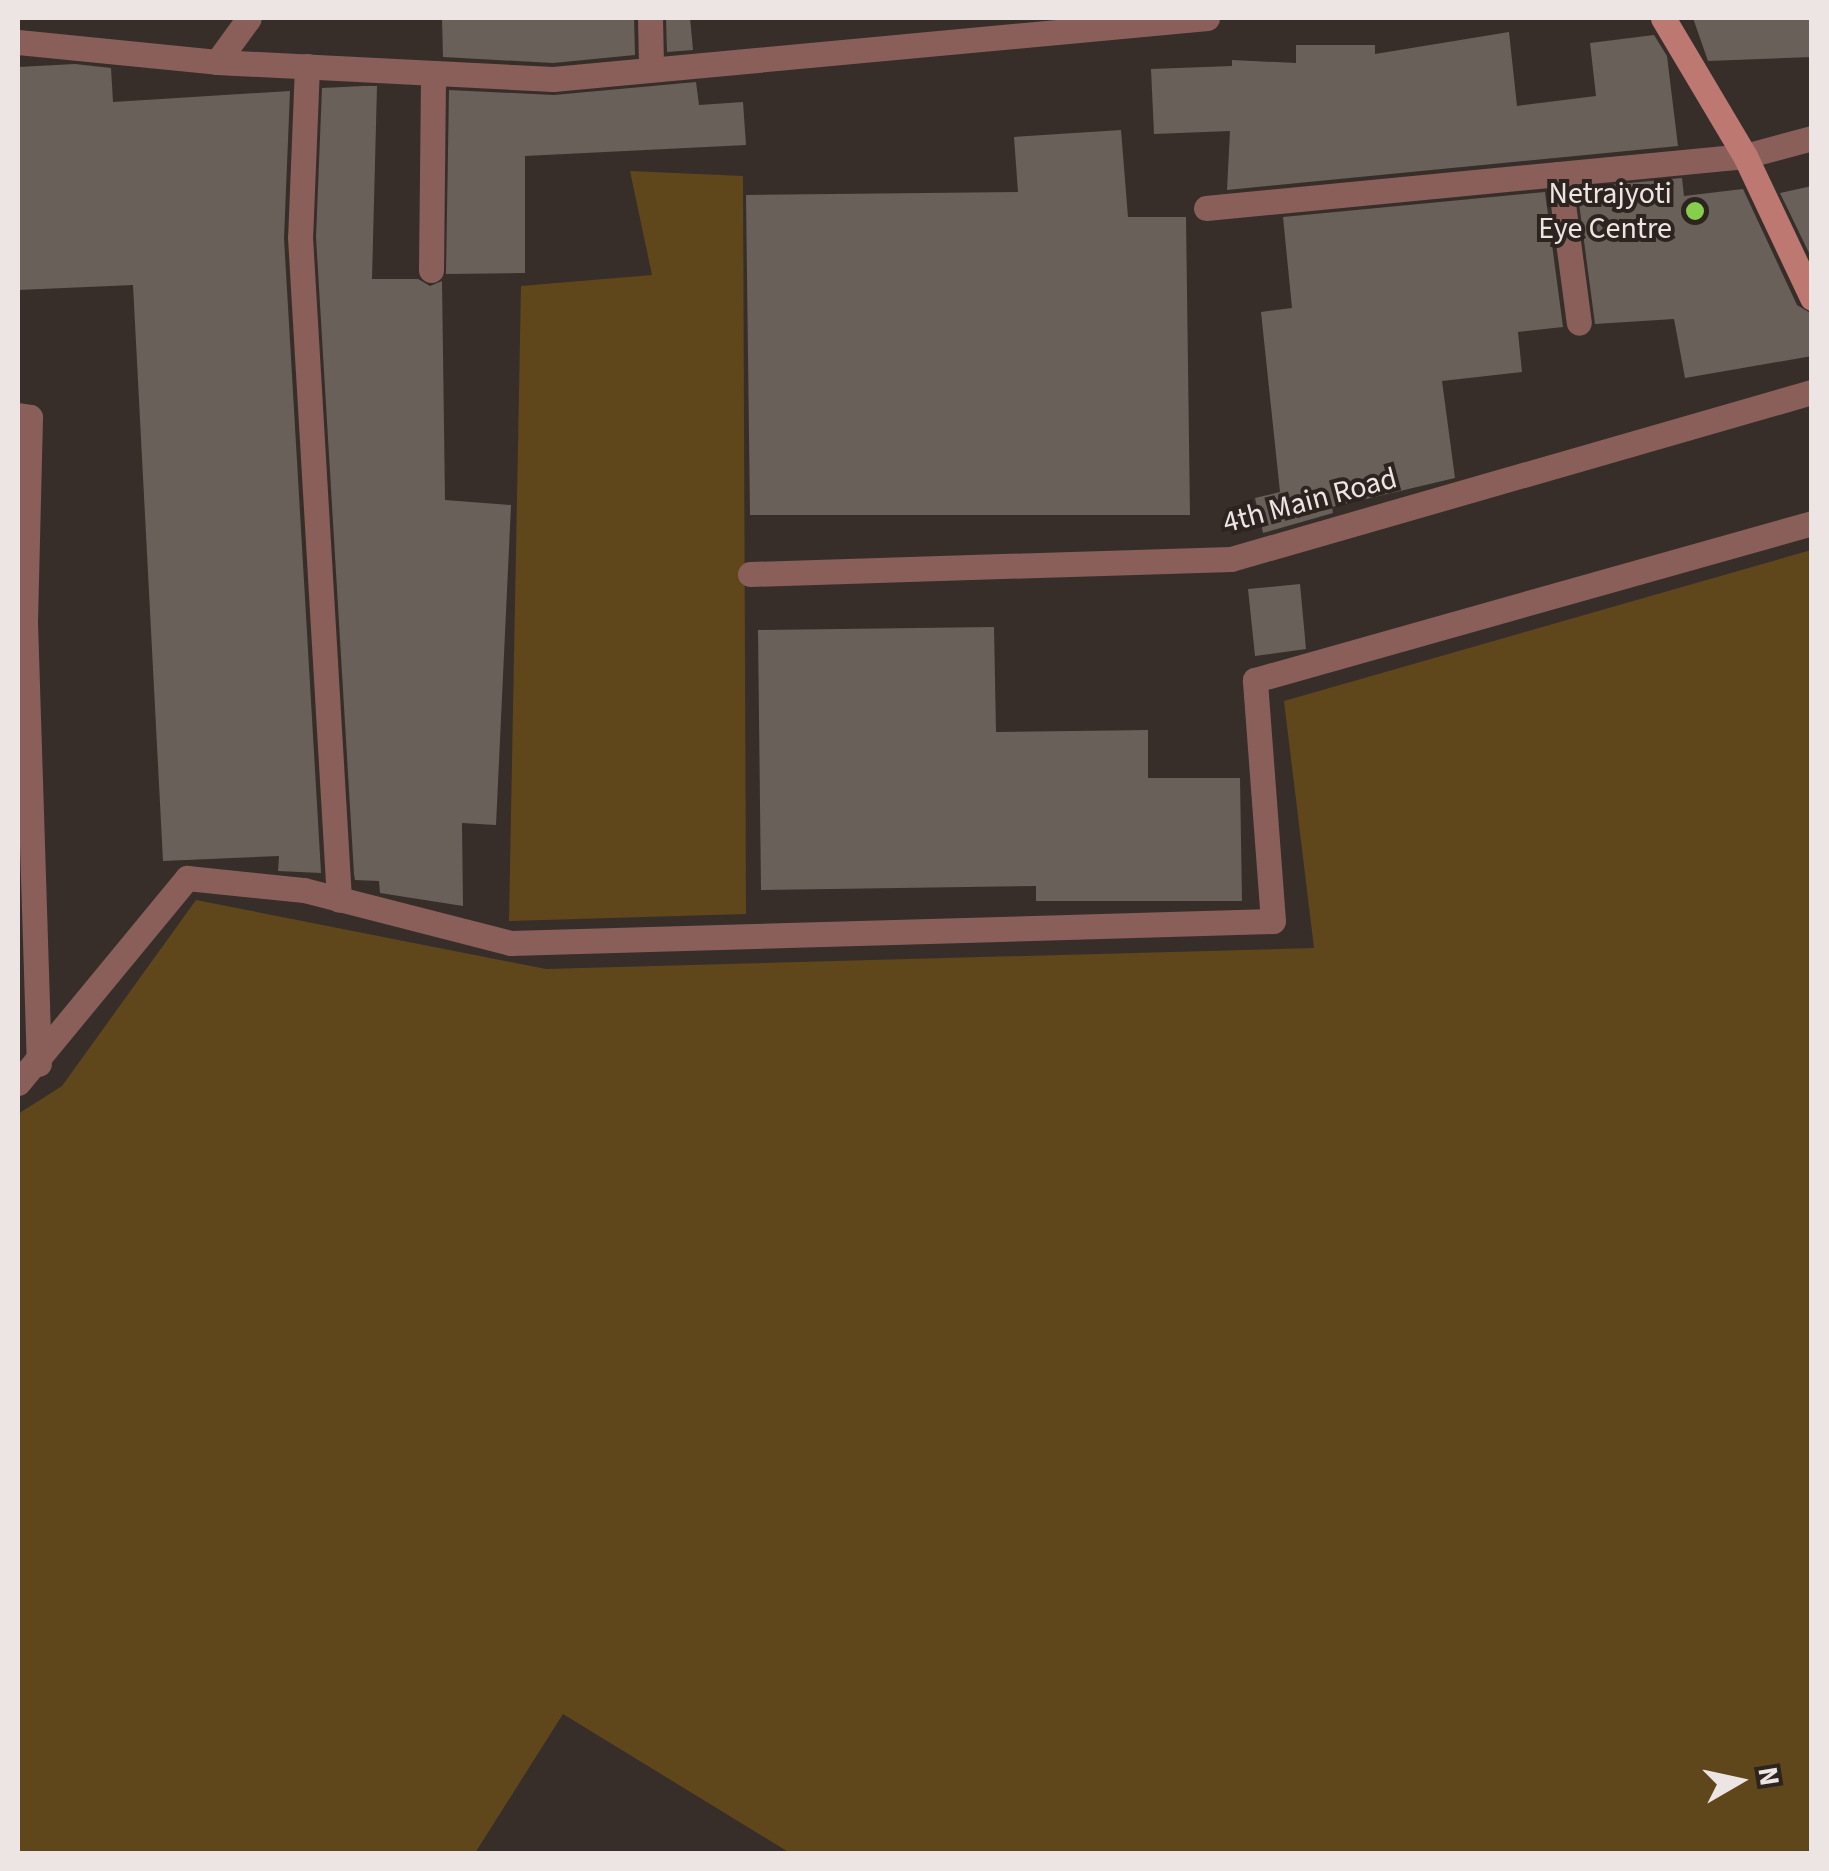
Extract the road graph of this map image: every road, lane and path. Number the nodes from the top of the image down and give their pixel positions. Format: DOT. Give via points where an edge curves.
graph roads {
  1 [pos="249,18"];
  2 [pos="650,18"];
  3 [pos="1206,18"];
  4 [pos="1663,18"];
  5 [pos="1129,20"];
  6 [pos="18,42"];
  7 [pos="217,62"];
  8 [pos="651,65"];
  9 [pos="307,66"];
  10 [pos="433,74"];
  11 [pos="1812,138"];
  12 [pos="1745,156"];
  13 [pos="1559,174"];
  14 [pos="1206,208"];
  15 [pos="431,270"];
  16 [pos="1812,298"];
  17 [pos="1579,323"];
  18 [pos="1812,392"];
  19 [pos="18,415"];
  20 [pos="1812,523"];
  21 [pos="750,574"];
  22 [pos="339,900"];
  23 [pos="39,1064"];
  24 [pos="18,1083"];
  1 -- 7 [label="street"];
  2 -- 8 [label="street"];
  3 -- 5 [label="street"];
  4 -- 12 [label="main road"];
  5 -- 8 [label="street"];
  6 -- 7 [label="street"];
  7 -- 9 [label="street"];
  8 -- 10 [label="street" via="553,78"];
  9 -- 10 [label="street"];
  9 -- 22 [label="street" via="300,237"];
  10 -- 15 [label="street"];
  11 -- 12 [label="street"];
  12 -- 13 [label="street"];
  12 -- 16 [label="main road"];
  13 -- 14 [label="street"];
  13 -- 17 [label="street"];
  18 -- 21 [label="street, 4th Main Road" via="1230,559"];
  19 -- 23 [label="street" via="30,417 24,622"];
  20 -- 22 [label="street" via="1255,680 1273,921 510,943"];
  22 -- 23 [label="street" via="187,878"];
  23 -- 24 [label="street"];
}
